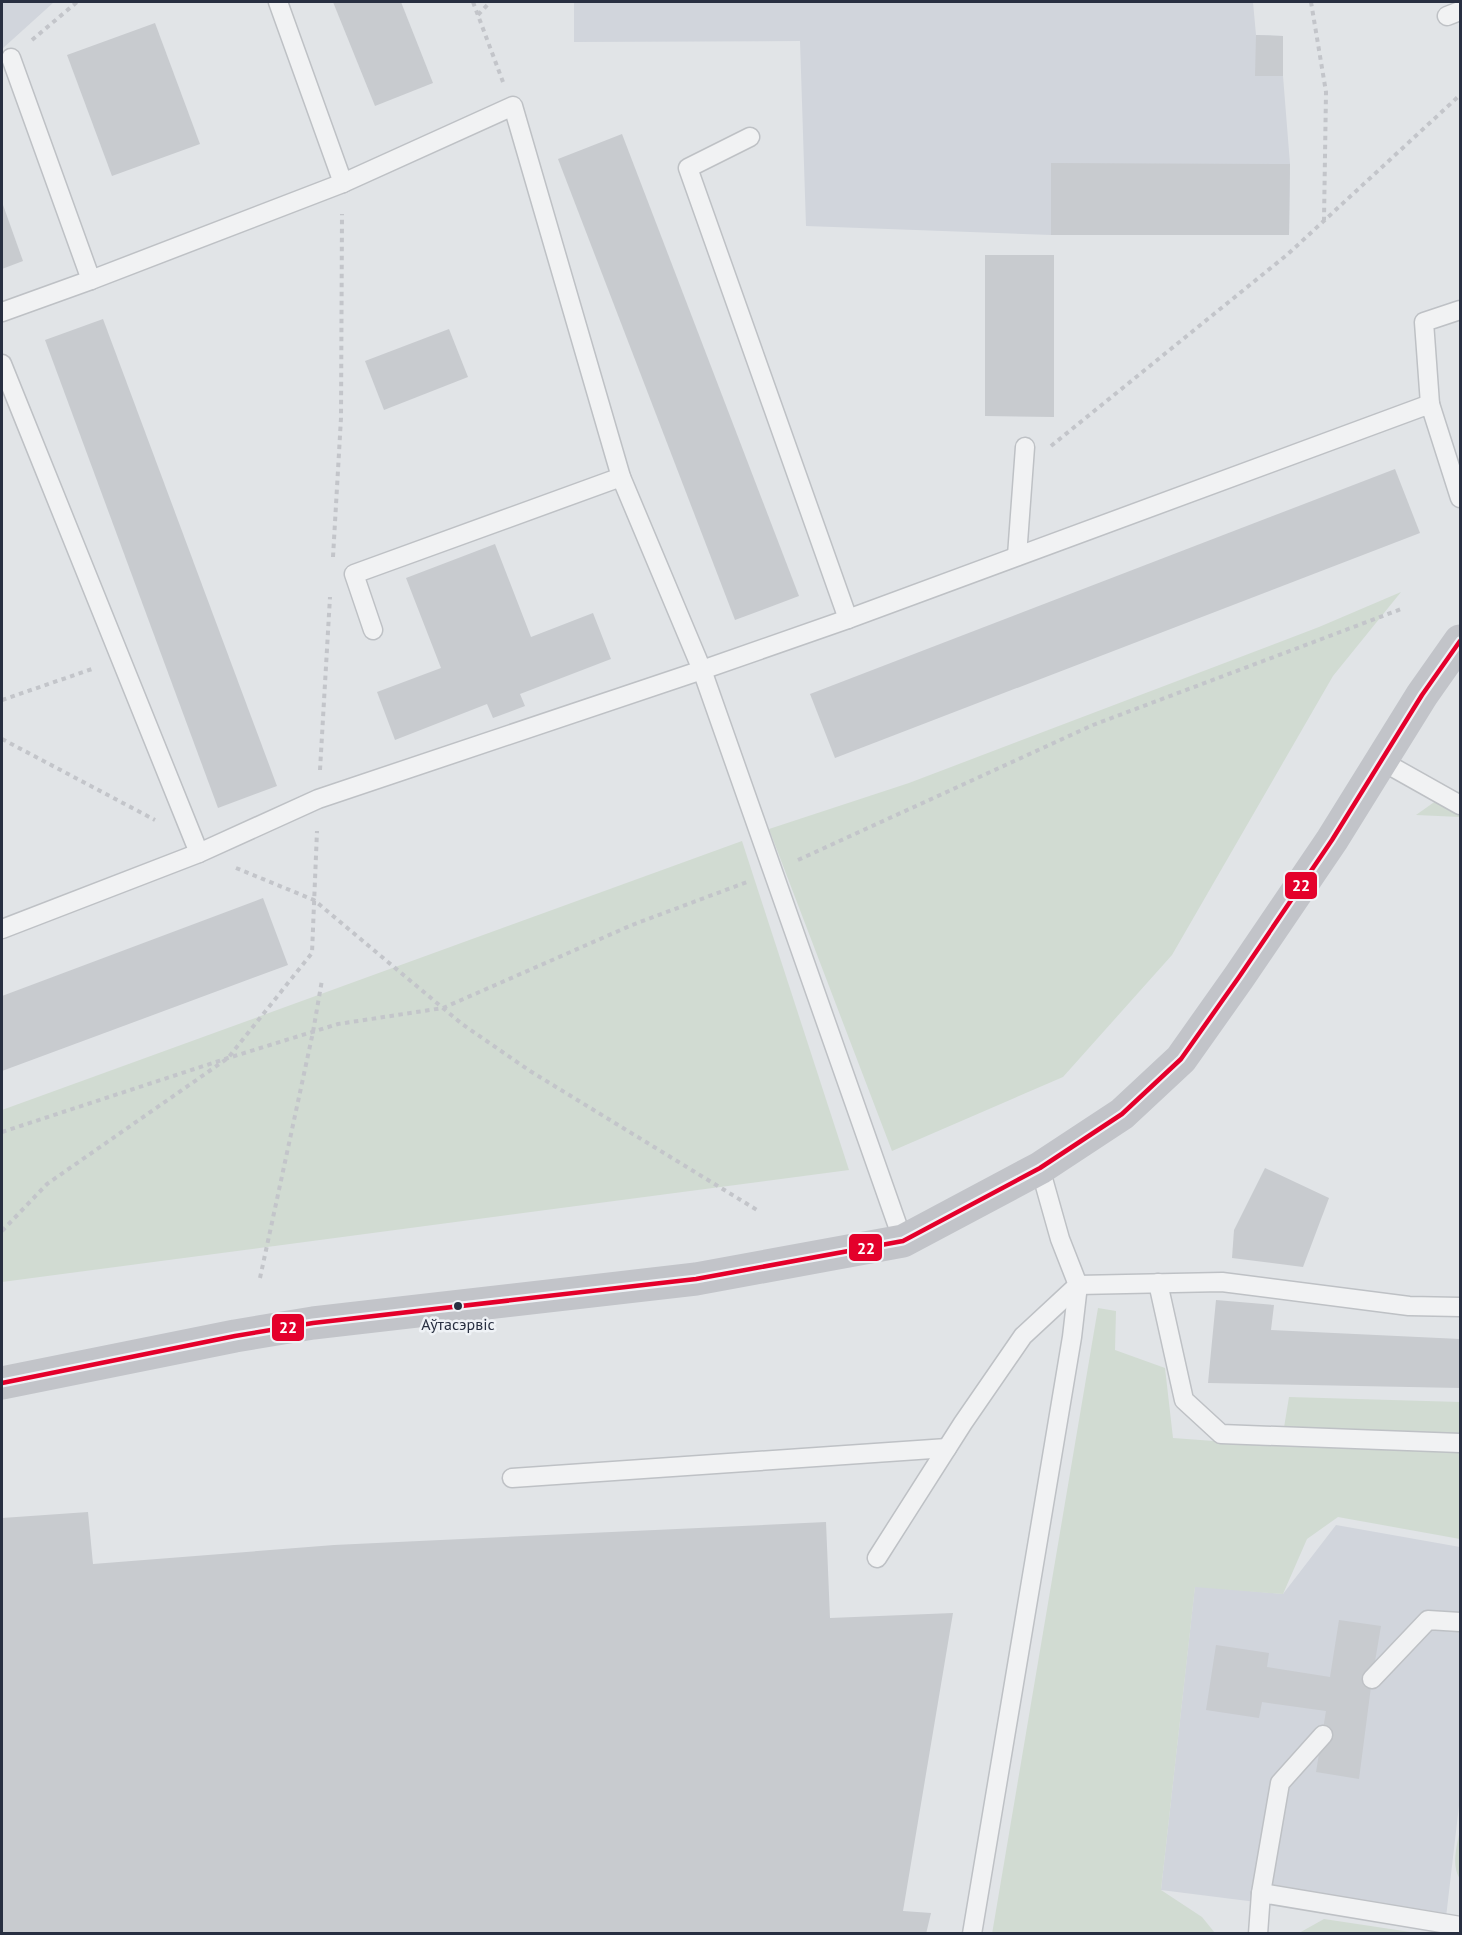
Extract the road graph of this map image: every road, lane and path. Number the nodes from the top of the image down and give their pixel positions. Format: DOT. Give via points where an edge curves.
graph roads {
  1 [pos="77,2"];
  2 [pos="278,2"];
  3 [pos="473,2"];
  4 [pos="490,2"];
  5 [pos="1311,2"];
  6 [pos="478,15"];
  7 [pos="11,58"];
  8 [pos="1461,95"];
  9 [pos="513,106"];
  10 [pos="750,137"];
  11 [pos="343,183"];
  12 [pos="1324,220"];
  13 [pos="91,280"];
  14 [pos="1461,310"];
  15 [pos="2,312"];
  16 [pos="2,364"];
  17 [pos="1430,404"];
  18 [pos="1025,447"];
  19 [pos="1024,469"];
  20 [pos="621,477"];
  21 [pos="1461,498"];
  22 [pos="1017,556"];
  23 [pos="1404,608"];
  24 [pos="848,619"];
  25 [pos="374,630"];
  26 [pos="1461,641"];
  27 [pos="121,659"];
  28 [pos="702,670"];
  29 [pos="2,700"];
  30 [pos="2,739"];
  31 [pos="1380,760"];
  32 [pos="1461,805"];
  33 [pos="156,820"];
  34 [pos="200,853"];
  35 [pos="772,872"];
  36 [pos="2,929"];
  37 [pos="312,953"];
  38 [pos="322,980"];
  39 [pos="443,1008"];
  40 [pos="313,1032"];
  41 [pos="228,1058"];
  42 [pos="2,1132"];
  43 [pos="1040,1168"];
  44 [pos="757,1210"];
  45 [pos="2,1231"];
  46 [pos="903,1241"];
  47 [pos="260,1278"];
  48 [pos="1158,1283"];
  49 [pos="1078,1285"];
  50 [pos="1461,1307"];
  51 [pos="2,1383"];
  52 [pos="1461,1443"];
  53 [pos="947,1448"];
  54 [pos="512,1478"];
  55 [pos="878,1558"];
  56 [pos="1461,1622"];
  57 [pos="1372,1679"];
  58 [pos="1323,1735"];
  59 [pos="1262,1893"];
  60 [pos="1461,1926"];
  61 [pos="972,1934"];
  62 [pos="1258,1934"];
  1 -- 7 [label="path"];
  2 -- 11 [label="lane"];
  3 -- 6 [label="path"];
  4 -- 6 [label="path"];
  5 -- 12 [label="path" via="1326,92"];
  6 -- 9 [label="path"];
  7 -- 13 [label="lane"];
  8 -- 12 [label="path"];
  9 -- 11 [label="lane"];
  9 -- 20 [label="lane"];
  10 -- 24 [label="lane" via="688,168"];
  11 -- 13 [label="lane"];
  12 -- 19 [label="path" via="1288,254"];
  13 -- 15 [label="lane"];
  14 -- 17 [label="lane" via="1424,322"];
  16 -- 27 [label="lane"];
  17 -- 21 [label="lane"];
  17 -- 22 [label="lane"];
  18 -- 19 [label="lane"];
  19 -- 22 [label="lane"];
  20 -- 25 [label="lane" via="354,574"];
  20 -- 28 [label="lane"];
  22 -- 24 [label="lane"];
  23 -- 35 [label="path" via="1093,725"];
  24 -- 28 [label="lane"];
  26 -- 31 [label="main road"];
  27 -- 29 [label="path"];
  27 -- 34 [label="lane"];
  28 -- 34 [label="lane" via="318,799"];
  28 -- 35 [label="lane"];
  30 -- 33 [label="path"];
  31 -- 32 [label="lane"];
  31 -- 43 [label="main road" via="1332,840 1180,1059 1122,1114"];
  34 -- 36 [label="lane"];
  34 -- 39 [label="path" via="314,900"];
  35 -- 39 [label="path" via="632,925"];
  35 -- 46 [label="lane"];
  37 -- 41 [label="path"];
  38 -- 40 [label="path"];
  39 -- 40 [label="path" via="338,1024"];
  39 -- 44 [label="path" via="530,1071"];
  40 -- 41 [label="path"];
  40 -- 47 [label="path"];
  41 -- 42 [label="path"];
  41 -- 45 [label="path" via="47,1184"];
  43 -- 46 [label="main road"];
  43 -- 49 [label="lane"];
  46 -- 51 [label="main road" via="696,1279 313,1323"];
  48 -- 49 [label="lane"];
  48 -- 50 [label="lane" via="1222,1281 1409,1306"];
  48 -- 52 [label="lane" via="1184,1400 1221,1434"];
  49 -- 53 [label="lane" via="1023,1336"];
  49 -- 61 [label="lane"];
  53 -- 54 [label="lane"];
  53 -- 55 [label="lane"];
  56 -- 57 [label="lane" via="1428,1620"];
  58 -- 59 [label="lane" via="1280,1783"];
  59 -- 60 [label="lane"];
  59 -- 62 [label="lane"];
}
